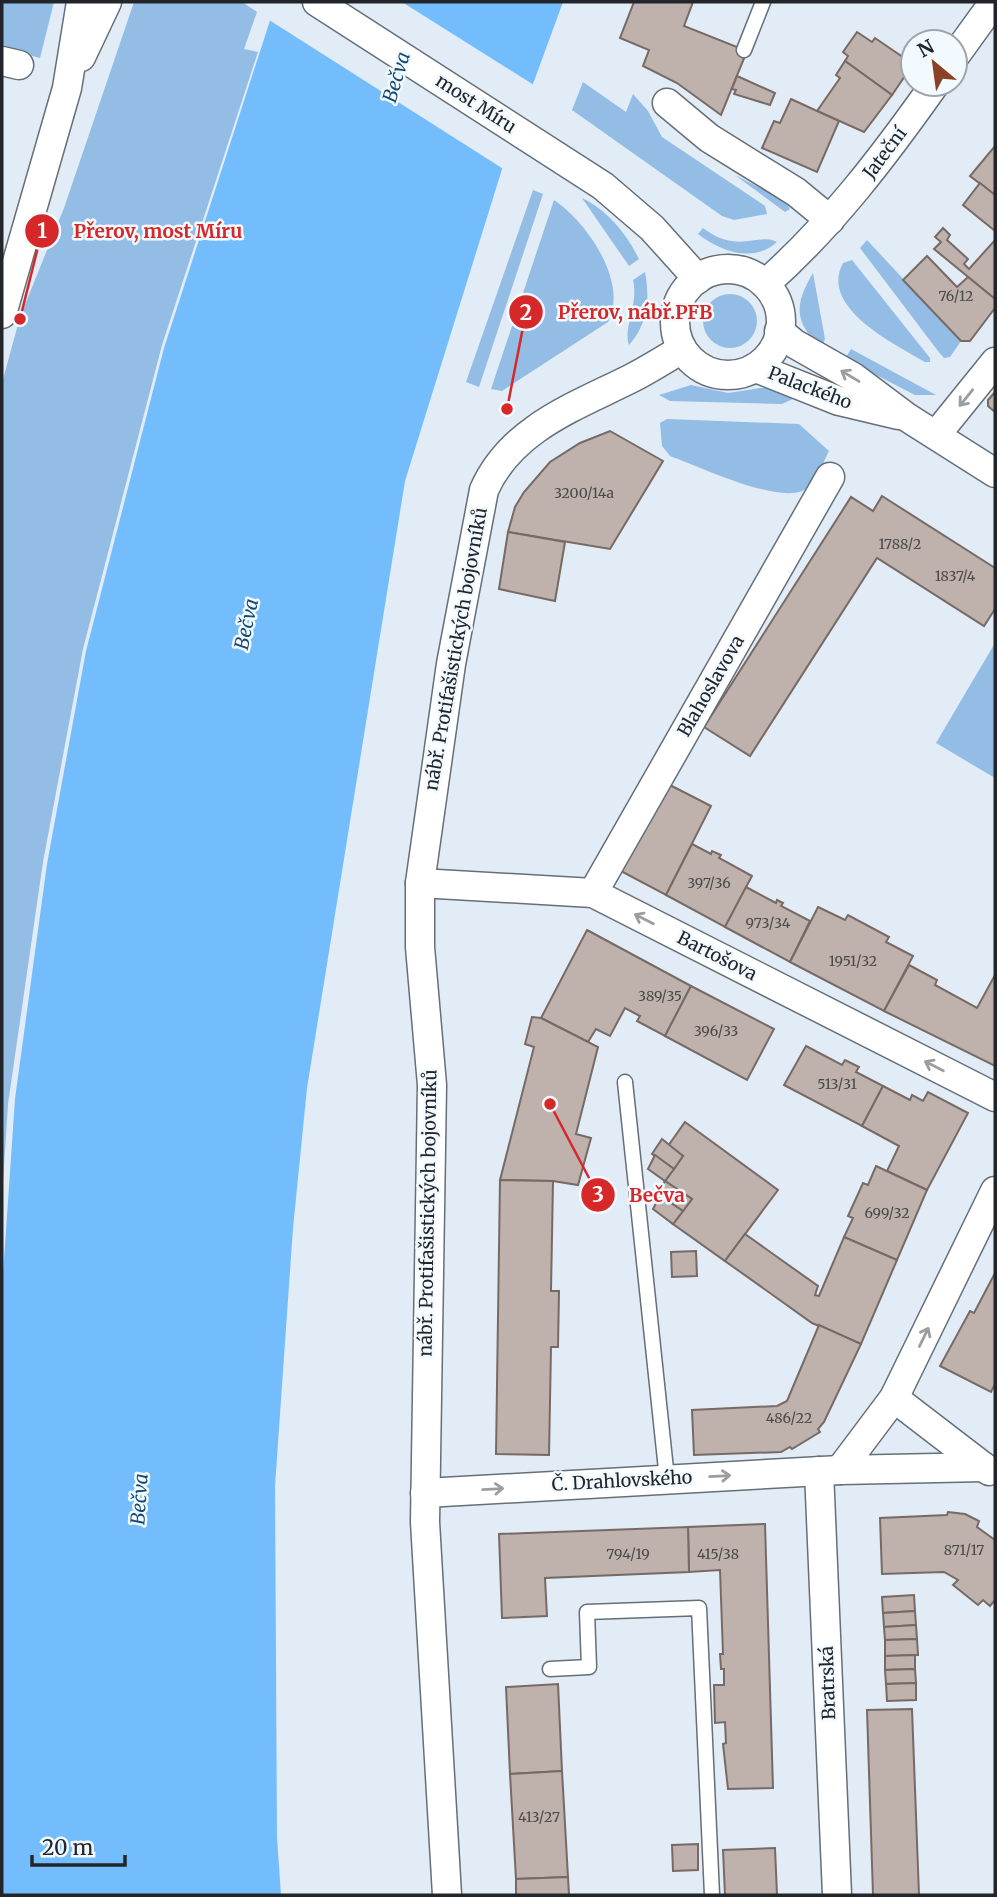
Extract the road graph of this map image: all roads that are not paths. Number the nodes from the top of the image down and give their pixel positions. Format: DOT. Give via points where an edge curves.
graph roads {
  1 [pos="81,2"];
  2 [pos="107,2"];
  3 [pos="317,2"];
  4 [pos="763,2"];
  5 [pos="994,2"];
  6 [pos="969,37"];
  7 [pos="744,50"];
  8 [pos="66,88"];
  9 [pos="925,98"];
  10 [pos="667,103"];
  11 [pos="830,220"];
  12 [pos="698,279"];
  13 [pos="765,284"];
  14 [pos="2,314"];
  15 [pos="779,331"];
  16 [pos="682,349"];
  17 [pos="995,362"];
  18 [pos="756,368"];
  19 [pos="905,416"];
  20 [pos="936,435"];
  21 [pos="995,473"];
  22 [pos="830,477"];
  23 [pos="419,883"];
  24 [pos="593,894"];
  25 [pos="625,1082"];
  26 [pos="995,1097"];
  27 [pos="995,1191"];
  28 [pos="894,1398"];
  29 [pos="829,1470"];
  30 [pos="989,1472"];
  31 [pos="667,1479"];
  32 [pos="425,1493"];
  33 [pos="550,1669"];
  34 [pos="447,1895"];
  35 [pos="712,1895"];
  36 [pos="837,1895"];
  1 -- 8 [label="street"];
  2 -- 8 [label="street"];
  3 -- 12 [label="street, most Míru" via="624,203"];
  4 -- 7 [label="lane"];
  5 -- 6 [label="street"];
  8 -- 14 [label="street"];
  9 -- 11 [label="street, Jateční" via="882,160"];
  10 -- 11 [label="street" via="711,130"];
  11 -- 13 [label="street, Jateční"];
  12 -- 13 [label="street" via="727,270 747,273"];
  12 -- 16 [label="street" via="677,306 674,324"];
  13 -- 15 [label="street" via="778,307"];
  15 -- 18 [label="street" via="773,349"];
  19 -- 15 [label="street, Palackého, one-way"];
  16 -- 18 [label="street" via="695,364 712,373 732,375"];
  16 -- 23 [label="street, nábř. Protifašistických bojovníků" via="547,420 491,474 484,490 451,664"];
  17 -- 20 [label="street, one-way"];
  18 -- 19 [label="street, Palackého" via="847,404"];
  19 -- 20 [label="street, Palackého"];
  20 -- 21 [label="street, Palackého"];
  22 -- 24 [label="street, Blahoslavova"];
  23 -- 24 [label="street, Bartošova"];
  23 -- 32 [label="street, nábř. Protifašistických bojovníků" via="432,1085"];
  26 -- 24 [label="street, Bartošova, one-way"];
  25 -- 31 [label="lane"];
  28 -- 27 [label="street, one-way"];
  28 -- 29 [label="street"];
  28 -- 30 [label="street"];
  29 -- 30 [label="street, Č. Drahlovského"];
  31 -- 29 [label="street, Č. Drahlovského, one-way"];
  29 -- 36 [label="street, Bratrská"];
  32 -- 31 [label="street, Č. Drahlovského, one-way"];
  32 -- 34 [label="street, nábř. Protifašistických bojovníků"];
  33 -- 35 [label="lane" via="589,1667 587,1612 699,1608"];
}
